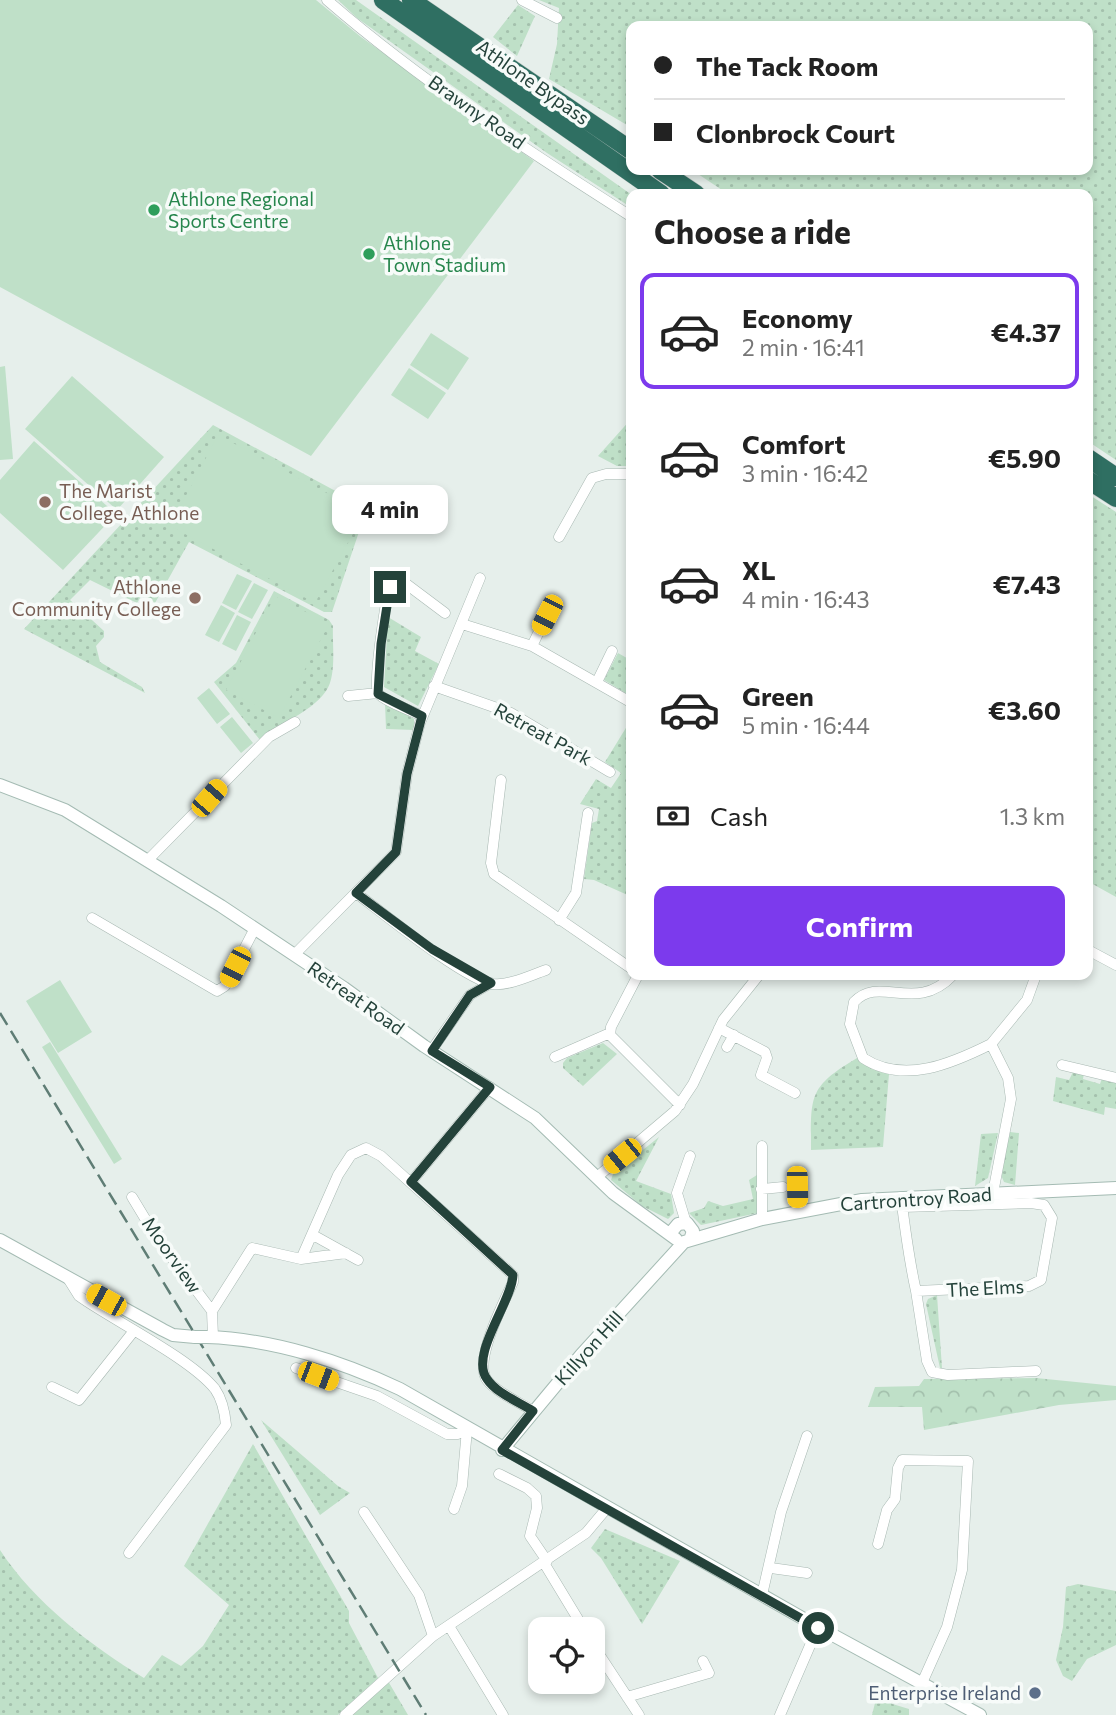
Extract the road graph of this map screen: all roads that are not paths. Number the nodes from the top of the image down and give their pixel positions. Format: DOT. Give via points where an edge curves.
graph roads {
  1 [pos="327,0"];
  2 [pos="373,0"];
  3 [pos="383,0"];
  4 [pos="413,0"];
  5 [pos="522,0"];
  6 [pos="557,18"];
  7 [pos="427,22"];
  8 [pos="626,146"];
  9 [pos="626,168"];
  10 [pos="635,175"];
  11 [pos="668,175"];
  12 [pos="654,189"];
  13 [pos="688,189"];
  14 [pos="626,213"];
  15 [pos="1093,461"];
  16 [pos="626,474"];
  17 [pos="1116,477"];
  18 [pos="1093,483"];
  19 [pos="1116,498"];
  20 [pos="559,537"];
  21 [pos="480,578"];
  22 [pos="445,613"];
  23 [pos="547,615"];
  24 [pos="462,624"];
  25 [pos="532,646"];
  26 [pos="612,651"];
  27 [pos="597,682"];
  28 [pos="434,686"];
  29 [pos="378,694"];
  30 [pos="348,696"];
  31 [pos="626,699"];
  32 [pos="422,716"];
  33 [pos="295,722"];
  34 [pos="610,772"];
  35 [pos="501,780"];
  36 [pos="0,785"];
  37 [pos="588,813"];
  38 [pos="147,861"];
  39 [pos="356,893"];
  40 [pos="92,918"];
  41 [pos="559,920"];
  42 [pos="254,930"];
  43 [pos="1093,953"];
  44 [pos="294,955"];
  45 [pos="626,965"];
  46 [pos="1116,965"];
  47 [pos="546,970"];
  48 [pos="636,980"];
  49 [pos="755,980"];
  50 [pos="947,980"];
  51 [pos="1034,980"];
  52 [pos="491,983"];
  53 [pos="719,1028"];
  54 [pos="610,1033"];
  55 [pos="734,1035"];
  56 [pos="991,1044"];
  57 [pos="727,1047"];
  58 [pos="432,1051"];
  59 [pos="555,1057"];
  60 [pos="1062,1065"];
  61 [pos="1116,1078"];
  62 [pos="490,1087"];
  63 [pos="795,1093"];
  64 [pos="680,1105"];
  65 [pos="762,1146"];
  66 [pos="690,1156"];
  67 [pos="597,1177"];
  68 [pos="411,1182"];
  69 [pos="1116,1188"];
  70 [pos="761,1189"];
  71 [pos="993,1193"];
  72 [pos="132,1197"];
  73 [pos="901,1202"];
  74 [pos="798,1212"];
  75 [pos="762,1219"];
  76 [pos="313,1235"];
  77 [pos="682,1235"];
  78 [pos="0,1240"];
  79 [pos="346,1253"];
  80 [pos="301,1259"];
  81 [pos="358,1260"];
  82 [pos="69,1280"];
  83 [pos="916,1291"];
  84 [pos="212,1311"];
  85 [pos="134,1332"];
  86 [pos="205,1337"];
  87 [pos="296,1368"];
  88 [pos="1036,1371"];
  89 [pos="52,1387"];
  90 [pos="533,1411"];
  91 [pos="467,1429"];
  92 [pos="807,1436"];
  93 [pos="502,1450"];
  94 [pos="499,1474"];
  95 [pos="607,1508"];
  96 [pos="454,1509"];
  97 [pos="364,1512"];
  98 [pos="878,1544"];
  99 [pos="129,1553"];
  100 [pos="545,1562"];
  101 [pos="771,1568"];
  102 [pos="807,1573"];
  103 [pos="762,1595"];
  104 [pos="577,1617"];
  105 [pos="449,1626"];
  106 [pos="818,1628"];
  107 [pos="433,1636"];
  108 [pos="703,1661"];
  109 [pos="605,1663"];
  110 [pos="922,1684"];
  111 [pos="627,1697"];
  112 [pos="345,1715"];
  113 [pos="503,1715"];
  114 [pos="639,1715"];
  115 [pos="779,1715"];
  116 [pos="980,1715"];
  1 -- 14 [label="street, Brawny Road" via="425,76"];
  2 -- 7 [label="highway"];
  3 -- 7 [label="highway, Athlone Bypass"];
  4 -- 7 [label="highway"];
  5 -- 6 [label="street"];
  7 -- 8 [label="highway, Athlone Bypass"];
  7 -- 9 [label="highway, Athlone Bypass"];
  10 -- 12 [label="highway, Athlone Bypass"];
  11 -- 13 [label="highway"];
  15 -- 17 [label="highway"];
  16 -- 20 [label="street" via="592,478"];
  18 -- 19 [label="highway"];
  21 -- 24 [label="street"];
  22 -- 29 [label="street" via="401,580 393,581 382,631"];
  23 -- 25 [label="street"];
  24 -- 25 [label="street"];
  24 -- 28 [label="street"];
  25 -- 27 [label="street"];
  26 -- 27 [label="street"];
  27 -- 31 [label="street"];
  28 -- 32 [label="street"];
  28 -- 34 [label="street, Retreat Park" via="511,713"];
  29 -- 30 [label="street"];
  29 -- 32 [label="street"];
  32 -- 39 [label="street" via="407,774 396,852"];
  33 -- 38 [label="street" via="269,737"];
  35 -- 41 [label="street" via="492,871"];
  36 -- 38 [label="street, Retreat Road" via="65,810"];
  37 -- 41 [label="street" via="576,893"];
  38 -- 42 [label="street, Retreat Road" via="223,903"];
  39 -- 44 [label="street"];
  39 -- 52 [label="street" via="432,949"];
  40 -- 42 [label="street" via="217,991 225,986"];
  41 -- 45 [label="street"];
  42 -- 44 [label="street, Retreat Road"];
  43 -- 46 [label="street"];
  44 -- 58 [label="street, Retreat Road"];
  47 -- 52 [label="street"];
  48 -- 54 [label="street"];
  49 -- 53 [label="street"];
  50 -- 56 [label="street" via="937,989 914,996 872,992 857,998 850,1019 861,1054 876,1064 909,1071 939,1066"];
  51 -- 56 [label="street" via="1027,1000"];
  52 -- 58 [label="street" via="470,995"];
  53 -- 55 [label="street"];
  53 -- 64 [label="street"];
  54 -- 59 [label="street"];
  54 -- 64 [label="street"];
  55 -- 57 [label="street"];
  55 -- 63 [label="street" via="765,1052 764,1077"];
  56 -- 71 [label="street" via="1008,1078 1011,1099"];
  58 -- 62 [label="street, Retreat Road"];
  60 -- 61 [label="street"];
  62 -- 67 [label="street, Retreat Road" via="547,1128"];
  62 -- 68 [label="street"];
  64 -- 67 [label="street"];
  65 -- 70 [label="street"];
  66 -- 77 [label="street" via="678,1190"];
  67 -- 77 [label="street, Retreat Road" via="654,1223"];
  68 -- 76 [label="street" via="373,1150 358,1151 338,1175"];
  68 -- 90 [label="street" via="513,1275 482,1369 487,1380"];
  69 -- 71 [label="street, Cartrontroy Road"];
  70 -- 74 [label="street" via="794,1187"];
  70 -- 75 [label="street"];
  71 -- 73 [label="street, Cartrontroy Road"];
  72 -- 84 [label="street, Moorview"];
  73 -- 74 [label="street, Cartrontroy Road" via="862,1200"];
  73 -- 83 [label="street, The Elms"];
  73 -- 83 [label="street, The Elms" via="1031,1203 1044,1205 1052,1214 1038,1283"];
  74 -- 75 [label="street, Cartrontroy Road"];
  75 -- 77 [label="street, Cartrontroy Road"];
  76 -- 79 [label="street"];
  76 -- 80 [label="street"];
  77 -- 90 [label="street, Killyon Hill"];
  78 -- 82 [label="street"];
  79 -- 80 [label="street"];
  79 -- 81 [label="street"];
  80 -- 84 [label="street, Moorview" via="253,1248"];
  82 -- 85 [label="street" via="79,1296"];
  82 -- 86 [label="street" via="173,1335"];
  83 -- 88 [label="street, The Elms" via="926,1361 932,1372"];
  84 -- 86 [label="street, Moorview"];
  85 -- 89 [label="street" via="79,1399"];
  85 -- 99 [label="street" via="182,1362 215,1390 226,1425"];
  86 -- 91 [label="street" via="267,1344 379,1380"];
  87 -- 91 [label="street" via="377,1396 447,1434"];
  90 -- 93 [label="street, Killyon Hill"];
  91 -- 93 [label="street"];
  91 -- 96 [label="street" via="464,1475"];
  92 -- 101 [label="street" via="781,1511"];
  93 -- 95 [label="street"];
  94 -- 100 [label="street" via="536,1496 530,1536"];
  95 -- 100 [label="street" via="592,1528"];
  95 -- 103 [label="street"];
  97 -- 107 [label="street" via="419,1595"];
  98 -- 110 [label="street" via="887,1510 895,1499 902,1460 968,1461 962,1570 947,1627"];
  100 -- 104 [label="street"];
  100 -- 105 [label="street"];
  101 -- 102 [label="street"];
  101 -- 103 [label="street"];
  103 -- 106 [label="street"];
  105 -- 107 [label="street"];
  105 -- 113 [label="street"];
  106 -- 110 [label="street"];
  106 -- 115 [label="street"];
  107 -- 112 [label="street"];
  108 -- 111 [label="street" via="709,1673"];
  109 -- 111 [label="street"];
  110 -- 116 [label="street"];
  111 -- 114 [label="street"];
}
